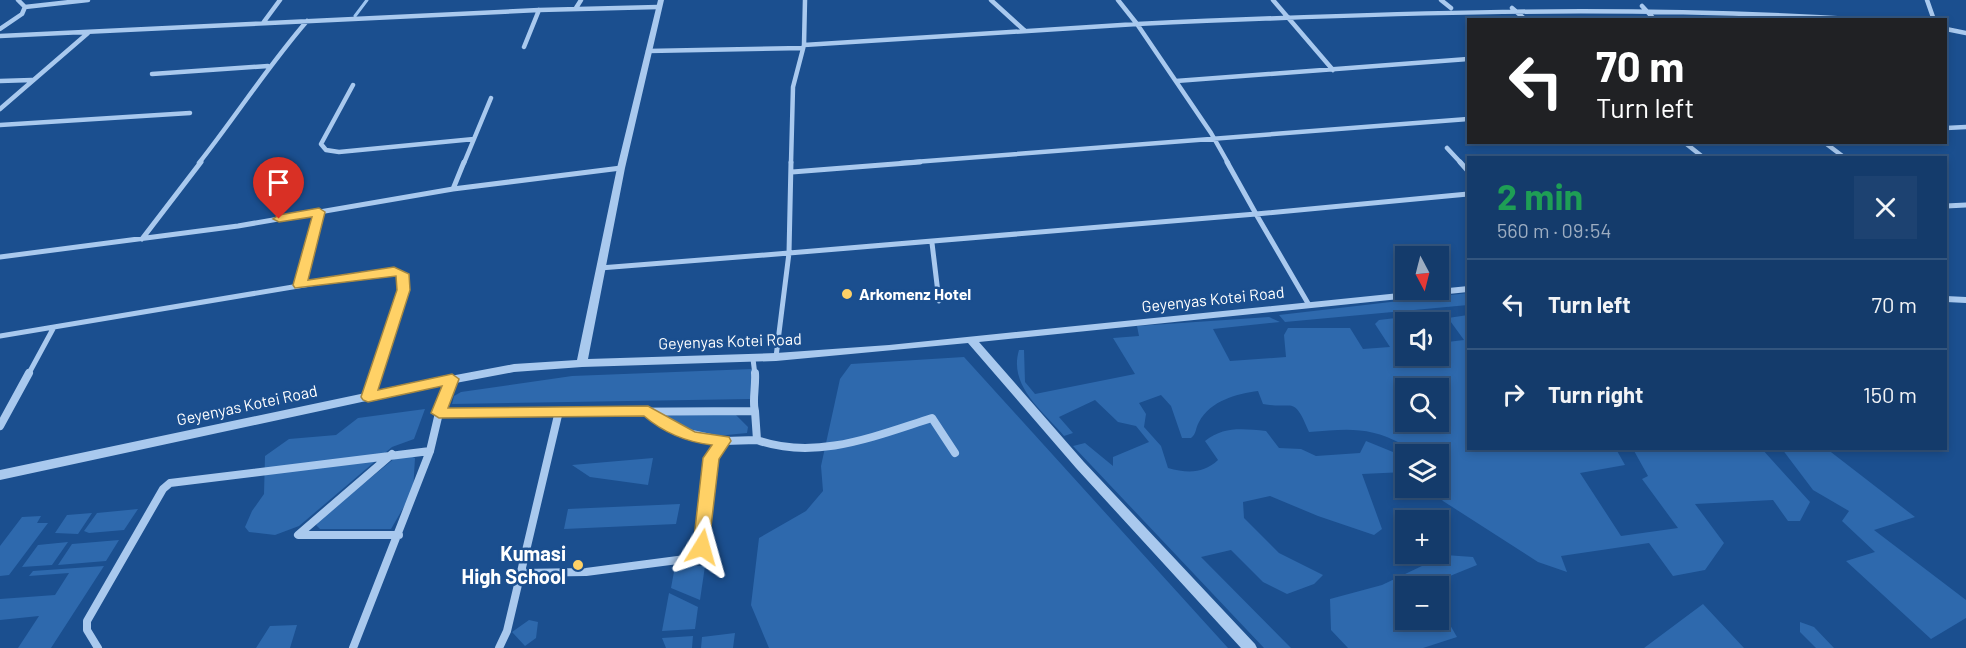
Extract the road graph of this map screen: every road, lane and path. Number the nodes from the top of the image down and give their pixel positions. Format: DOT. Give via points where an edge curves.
graph roads {
  1 [pos="18,0"];
  2 [pos="88,0"];
  3 [pos="280,0"];
  4 [pos="581,0"];
  5 [pos="805,0"];
  6 [pos="991,0"];
  7 [pos="1118,0"];
  8 [pos="1273,0"];
  9 [pos="1441,0"];
  10 [pos="1925,0"];
  11 [pos="659,3"];
  12 [pos="1642,6"];
  13 [pos="25,8"];
  14 [pos="576,8"];
  15 [pos="1450,8"];
  16 [pos="1512,8"];
  17 [pos="539,10"];
  18 [pos="1288,17"];
  19 [pos="1524,18"];
  20 [pos="1653,18"];
  21 [pos="1844,18"];
  22 [pos="1933,18"];
  23 [pos="308,21"];
  24 [pos="263,23"];
  25 [pos="1137,24"];
  26 [pos="0,29"];
  27 [pos="1947,29"];
  28 [pos="1025,31"];
  29 [pos="89,33"];
  30 [pos="1966,33"];
  31 [pos="0,36"];
  32 [pos="524,47"];
  33 [pos="803,47"];
  34 [pos="648,51"];
  35 [pos="1467,59"];
  36 [pos="268,66"];
  37 [pos="1333,70"];
  38 [pos="152,74"];
  39 [pos="32,80"];
  40 [pos="0,81"];
  41 [pos="1176,81"];
  42 [pos="352,85"];
  43 [pos="490,98"];
  44 [pos="0,109"];
  45 [pos="190,113"];
  46 [pos="1467,118"];
  47 [pos="0,125"];
  48 [pos="1966,127"];
  49 [pos="1947,128"];
  50 [pos="1214,138"];
  51 [pos="474,139"];
  52 [pos="1686,144"];
  53 [pos="1827,144"];
  54 [pos="1447,148"];
  55 [pos="1702,156"];
  56 [pos="1842,156"];
  57 [pos="621,168"];
  58 [pos="1467,170"];
  59 [pos="792,172"];
  60 [pos="453,189"];
  61 [pos="1467,194"];
  62 [pos="1966,205"];
  63 [pos="1947,206"];
  64 [pos="319,212"];
  65 [pos="1256,214"];
  66 [pos="142,239"];
  67 [pos="932,243"];
  68 [pos="789,254"];
  69 [pos="0,257"];
  70 [pos="599,268"];
  71 [pos="300,285"];
  72 [pos="1467,289"];
  73 [pos="1947,299"];
  74 [pos="1966,300"];
  75 [pos="939,301"];
  76 [pos="1309,305"];
  77 [pos="54,327"];
  78 [pos="0,336"];
  79 [pos="972,340"];
  80 [pos="776,357"];
  81 [pos="753,359"];
  82 [pos="582,363"];
  83 [pos="452,379"];
  84 [pos="368,397"];
  85 [pos="559,411"];
  86 [pos="648,411"];
  87 [pos="755,411"];
  88 [pos="439,413"];
  89 [pos="0,426"];
  90 [pos="757,440"];
  91 [pos="724,441"];
  92 [pos="430,451"];
  93 [pos="955,453"];
  94 [pos="392,454"];
  95 [pos="0,475"];
  96 [pos="399,535"];
  97 [pos="520,573"];
  98 [pos="98,648"];
  99 [pos="353,648"];
  100 [pos="499,648"];
  101 [pos="1250,648"];
  1 -- 13 [label="street"];
  2 -- 13 [label="street"];
  3 -- 24 [label="street"];
  4 -- 14 [label="street"];
  5 -- 33 [label="street"];
  6 -- 28 [label="street"];
  7 -- 25 [label="street"];
  8 -- 18 [label="street"];
  9 -- 15 [label="street"];
  10 -- 22 [label="street"];
  11 -- 14 [label="street"];
  11 -- 34 [label="street"];
  12 -- 16 [label="street"];
  12 -- 20 [label="street"];
  12 -- 21 [label="street"];
  13 -- 26 [label="street"];
  14 -- 17 [label="street"];
  15 -- 16 [label="street"];
  15 -- 18 [label="street"];
  16 -- 19 [label="street"];
  17 -- 23 [label="street"];
  17 -- 32 [label="street"];
  18 -- 25 [label="street"];
  18 -- 37 [label="street"];
  23 -- 24 [label="street"];
  23 -- 36 [label="street"];
  24 -- 29 [label="street"];
  25 -- 28 [label="street"];
  25 -- 41 [label="street"];
  27 -- 30 [label="street"];
  28 -- 33 [label="street"];
  29 -- 31 [label="street"];
  29 -- 39 [label="street"];
  33 -- 34 [label="street"];
  33 -- 59 [label="street" via="793,87"];
  34 -- 57 [label="street"];
  35 -- 37 [label="street"];
  36 -- 38 [label="street"];
  36 -- 66 [label="street" via="243,106"];
  37 -- 41 [label="street"];
  39 -- 40 [label="street"];
  39 -- 44 [label="street"];
  41 -- 50 [label="street"];
  42 -- 51 [label="street" via="321,144 326,150"];
  43 -- 51 [label="street"];
  45 -- 47 [label="street"];
  46 -- 50 [label="street"];
  48 -- 49 [label="street"];
  50 -- 59 [label="street"];
  50 -- 65 [label="street"];
  51 -- 60 [label="street"];
  52 -- 55 [label="street"];
  53 -- 56 [label="street"];
  54 -- 58 [label="street"];
  57 -- 60 [label="street"];
  57 -- 70 [label="street"];
  59 -- 68 [label="street"];
  60 -- 64 [label="street"];
  61 -- 65 [label="street"];
  62 -- 63 [label="street"];
  64 -- 66 [label="street"];
  64 -- 71 [label="street"];
  65 -- 67 [label="street"];
  65 -- 76 [label="street"];
  66 -- 69 [label="street"];
  67 -- 68 [label="street"];
  67 -- 75 [label="street"];
  68 -- 70 [label="street"];
  68 -- 80 [label="street"];
  70 -- 82 [label="street"];
  71 -- 77 [label="street"];
  71 -- 84 [label="street" via="394,270 402,274 403,290"];
  72 -- 76 [label="street, Geyenyas Kotei Road"];
  73 -- 74 [label="street"];
  76 -- 79 [label="street, Geyenyas Kotei Road"];
  77 -- 78 [label="street"];
  77 -- 89 [label="street"];
  79 -- 80 [label="street, Geyenyas Kotei Road"];
  79 -- 101 [label="street" via="1080,465"];
  80 -- 81 [label="street, Geyenyas Kotei Road"];
  81 -- 82 [label="street, Geyenyas Kotei Road"];
  81 -- 87 [label="street"];
  82 -- 83 [label="street, Geyenyas Kotei Road" via="514,368"];
  83 -- 84 [label="street, Geyenyas Kotei Road"];
  83 -- 88 [label="street"];
  84 -- 95 [label="street, Geyenyas Kotei Road"];
  85 -- 86 [label="street"];
  85 -- 88 [label="street"];
  85 -- 97 [label="street"];
  86 -- 87 [label="street"];
  86 -- 91 [label="street" via="692,437"];
  87 -- 90 [label="street"];
  88 -- 92 [label="street"];
  90 -- 91 [label="street"];
  90 -- 93 [label="street" via="791,450 822,447 932,418"];
  91 -- 97 [label="street" via="711,458 702,547 693,558 586,572"];
  92 -- 94 [label="street"];
  92 -- 96 [label="street"];
  94 -- 96 [label="street" via="298,535"];
  94 -- 98 [label="street" via="170,483 87,621 87,630"];
  96 -- 99 [label="street"];
  97 -- 100 [label="street" via="507,632"];
}
